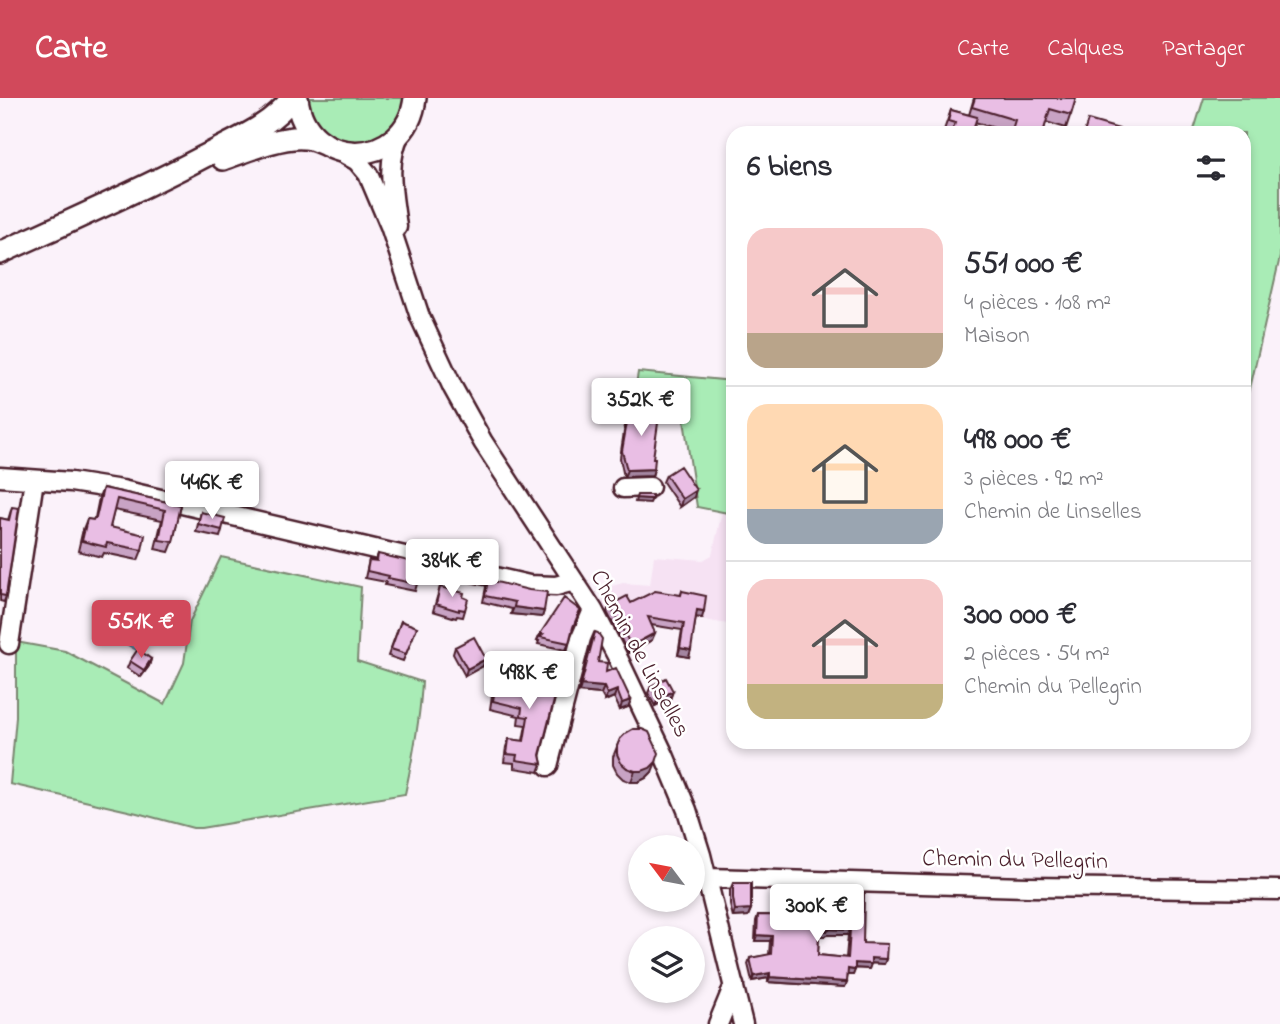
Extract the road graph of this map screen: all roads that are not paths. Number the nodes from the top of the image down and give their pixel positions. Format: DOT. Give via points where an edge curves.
graph roads {
  1 [pos="294,98"];
  2 [pos="415,103"];
  3 [pos="401,133"];
  4 [pos="332,147"];
  5 [pos="145,187"];
  6 [pos="0,253"];
  7 [pos="400,254"];
  8 [pos="0,477"];
  9 [pos="34,480"];
  10 [pos="650,487"];
  11 [pos="623,488"];
  12 [pos="574,581"];
  13 [pos="593,610"];
  14 [pos="9,644"];
  15 [pos="548,766"];
  16 [pos="708,878"];
  17 [pos="1280,890"];
  18 [pos="734,985"];
  19 [pos="718,1024"];
  20 [pos="743,1024"];
  1 -- 4 [label="main road" via="307,127"];
  1 -- 5 [label="main road" via="257,129"];
  2 -- 3 [label="main road"];
  3 -- 4 [label="main road" via="370,151 350,153"];
  3 -- 7 [label="street" via="391,163"];
  4 -- 5 [label="main road" via="305,138 285,139"];
  4 -- 7 [label="street" via="357,161 368,174"];
  5 -- 6 [label="main road"];
  7 -- 12 [label="street, Chemin de Linselles" via="420,317 461,405"];
  8 -- 9 [label="street"];
  9 -- 12 [label="street" via="122,490 529,585"];
  9 -- 14 [label="street"];
  10 -- 11 [label="street"];
  12 -- 13 [label="street, Chemin de Linselles"];
  13 -- 15 [label="street" via="581,638"];
  13 -- 16 [label="street, Chemin de Linselles" via="672,772"];
  16 -- 17 [label="street, Chemin du Pellegrin"];
  16 -- 18 [label="street, Chemin de Linselles"];
  18 -- 19 [label="street"];
  18 -- 20 [label="street, Chemin de Linselles"];
}
